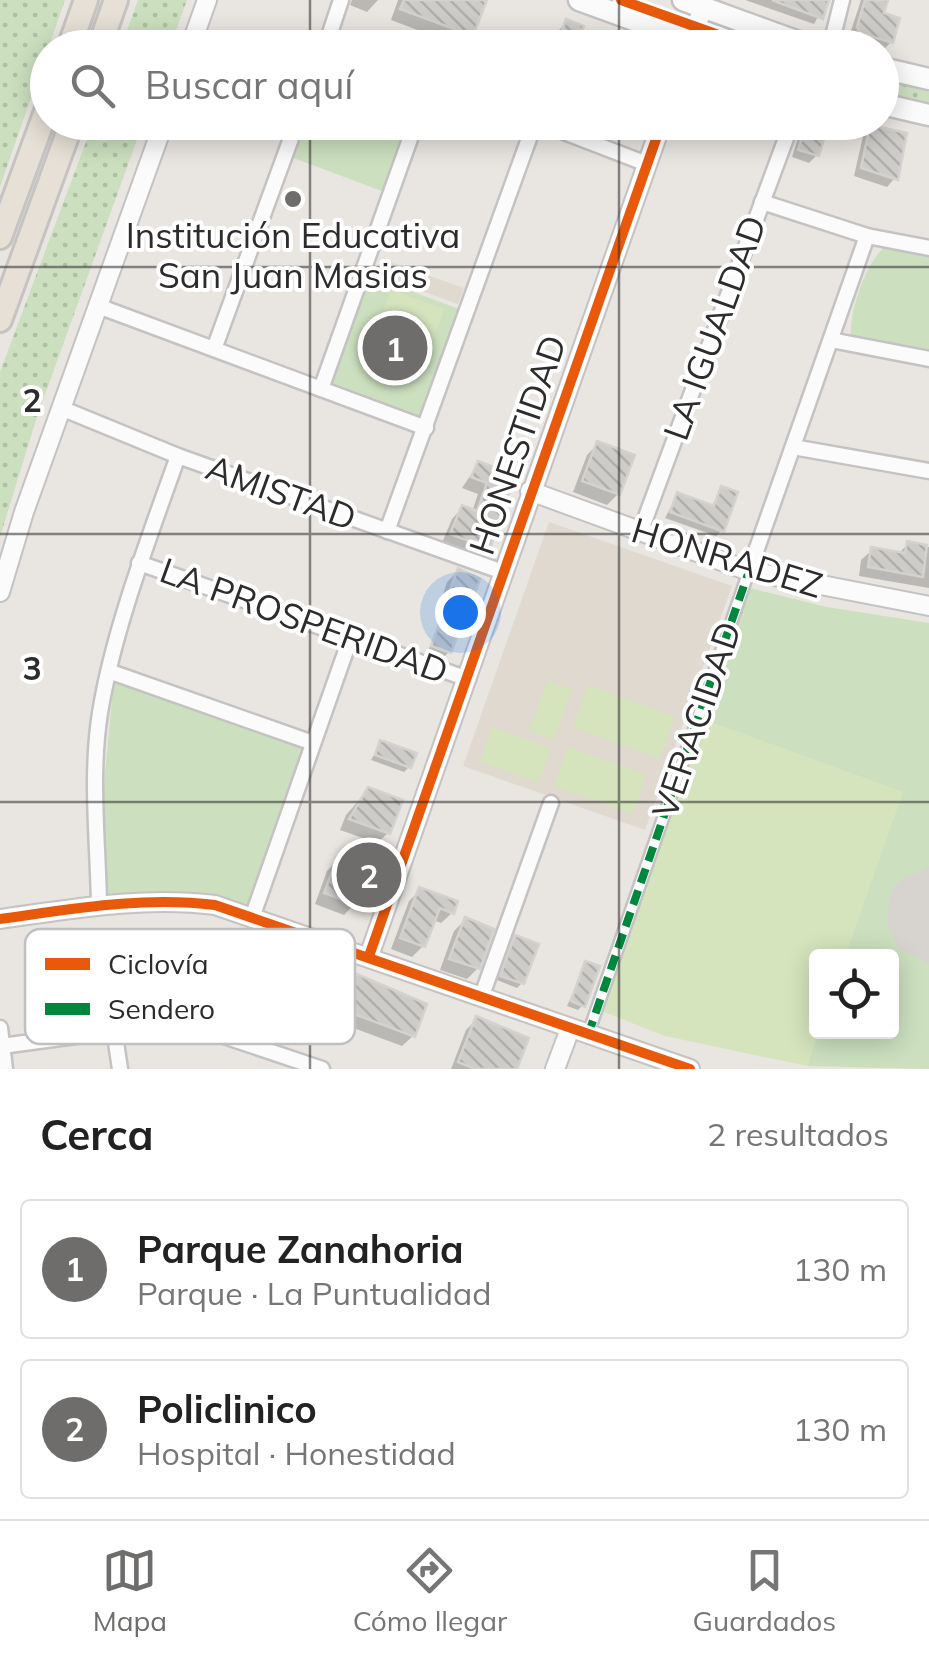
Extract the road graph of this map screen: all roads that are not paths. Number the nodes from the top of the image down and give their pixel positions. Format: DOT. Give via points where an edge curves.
graph roads {
  1 [pos="86,0"];
  2 [pos="116,0"];
  3 [pos="207,0"];
  4 [pos="341,0"];
  5 [pos="579,0"];
  6 [pos="842,0"];
  7 [pos="693,4"];
  8 [pos="75,30"];
  9 [pos="105,30"];
  10 [pos="196,30"];
  11 [pos="333,30"];
  12 [pos="658,30"];
  13 [pos="696,30"];
  14 [pos="765,30"];
  15 [pos="834,30"];
  16 [pos="899,72"];
  17 [pos="929,80"];
  18 [pos="899,108"];
  19 [pos="929,116"];
  20 [pos="36,140"];
  21 [pos="65,140"];
  22 [pos="158,140"];
  23 [pos="291,140"];
  24 [pos="410,140"];
  25 [pos="530,140"];
  26 [pos="584,140"];
  27 [pos="656,140"];
  28 [pos="785,140"];
  29 [pos="648,164"];
  30 [pos="762,202"];
  31 [pos="868,236"];
  32 [pos="0,238"];
  33 [pos="929,248"];
  34 [pos="98,306"];
  35 [pos="0,320"];
  36 [pos="831,340"];
  37 [pos="214,349"];
  38 [pos="929,359"];
  39 [pos="321,389"];
  40 [pos="61,408"];
  41 [pos="426,428"];
  42 [pos="793,447"];
  43 [pos="178,456"];
  44 [pos="929,471"];
  45 [pos="530,491"];
  46 [pos="387,531"];
  47 [pos="640,533"];
  48 [pos="140,563"];
  49 [pos="749,571"];
  50 [pos="503,572"];
  51 [pos="0,592"];
  52 [pos="929,606"];
  53 [pos="350,638"];
  54 [pos="111,672"];
  55 [pos="468,680"];
  56 [pos="314,743"];
  57 [pos="552,803"];
  58 [pos="99,905"];
  59 [pos="254,915"];
  60 [pos="0,920"];
  61 [pos="293,929"];
  62 [pos="355,951"];
  63 [pos="369,956"];
  64 [pos="481,998"];
  65 [pos="0,1028"];
  66 [pos="579,1032"];
  67 [pos="116,1044"];
  68 [pos="250,1044"];
  69 [pos="2,1046"];
  70 [pos="685,1068"];
  71 [pos="4,1069"];
  72 [pos="120,1069"];
  73 [pos="322,1069"];
  74 [pos="555,1069"];
  1 -- 8 [label="highway"];
  2 -- 9 [label="highway"];
  3 -- 10 [label="street"];
  4 -- 11 [label="street"];
  5 -- 12 [label="main road"];
  6 -- 15 [label="street"];
  7 -- 13 [label="street"];
  7 -- 14 [label="main road"];
  16 -- 17 [label="main road"];
  18 -- 19 [label="main road"];
  20 -- 32 [label="highway"];
  21 -- 35 [label="highway"];
  22 -- 34 [label="street"];
  23 -- 37 [label="street"];
  24 -- 39 [label="street"];
  25 -- 41 [label="street"];
  26 -- 29 [label="street"];
  27 -- 29 [label="street, HONESTIDAD"];
  28 -- 30 [label="street, LA IGUALDAD"];
  29 -- 45 [label="street, HONESTIDAD"];
  30 -- 31 [label="street"];
  30 -- 47 [label="street, LA IGUALDAD"];
  31 -- 33 [label="street"];
  31 -- 36 [label="street, VERACIDAD"];
  34 -- 37 [label="street"];
  34 -- 40 [label="street"];
  36 -- 38 [label="street"];
  36 -- 42 [label="street, VERACIDAD"];
  37 -- 39 [label="street"];
  39 -- 41 [label="street"];
  40 -- 43 [label="street, AMISTAD"];
  40 -- 51 [label="street"];
  41 -- 46 [label="street"];
  42 -- 44 [label="street"];
  42 -- 49 [label="street, VERACIDAD"];
  43 -- 46 [label="street, AMISTAD"];
  43 -- 48 [label="street"];
  45 -- 47 [label="street, HONRADEZ"];
  45 -- 50 [label="street, HONESTIDAD"];
  46 -- 50 [label="street, AMISTAD"];
  47 -- 49 [label="street, HONRADEZ"];
  48 -- 53 [label="street, LA PROSPERIDAD"];
  48 -- 54 [label="street"];
  49 -- 52 [label="street, HONRADEZ"];
  49 -- 66 [label="street, VERACIDAD"];
  50 -- 55 [label="street, HONESTIDAD"];
  53 -- 55 [label="street, LA PROSPERIDAD"];
  53 -- 56 [label="street"];
  54 -- 56 [label="street"];
  54 -- 58 [label="street" via="100,713"];
  55 -- 63 [label="street, HONESTIDAD"];
  56 -- 59 [label="street"];
  57 -- 64 [label="street"];
  58 -- 59 [label="street" via="174,900"];
  58 -- 60 [label="street"];
  59 -- 61 [label="street"];
  62 -- 63 [label="street"];
  63 -- 64 [label="street"];
  64 -- 66 [label="street"];
  65 -- 69 [label="street"];
  66 -- 70 [label="street"];
  66 -- 74 [label="street"];
  67 -- 72 [label="street"];
  68 -- 73 [label="street"];
  69 -- 71 [label="street"];
}
